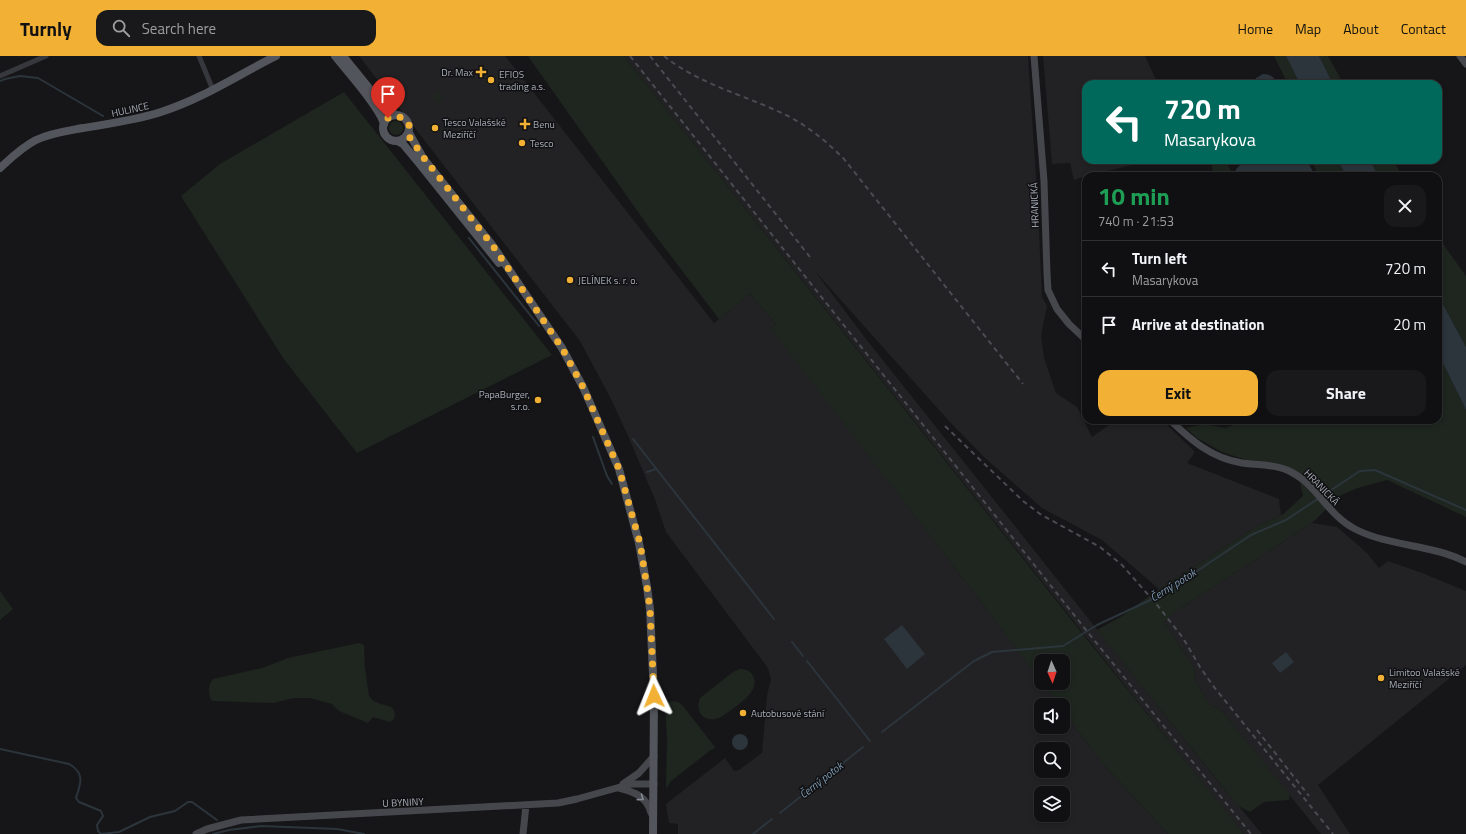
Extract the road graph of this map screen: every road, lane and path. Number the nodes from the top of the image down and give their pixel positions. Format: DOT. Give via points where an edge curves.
graph roads {
  1 [pos="46,56"];
  2 [pos="199,56"];
  3 [pos="271,56"];
  4 [pos="276,56"];
  5 [pos="335,56"];
  6 [pos="343,56"];
  7 [pos="1034,56"];
  8 [pos="1460,56"];
  9 [pos="264,62"];
  10 [pos="1466,64"];
  11 [pos="0,76"];
  12 [pos="213,90"];
  13 [pos="396,115"];
  14 [pos="384,124"];
  15 [pos="409,133"];
  16 [pos="397,142"];
  17 [pos="0,168"];
  18 [pos="525,295"];
  19 [pos="1082,336"];
  20 [pos="1174,424"];
  21 [pos="1466,562"];
  22 [pos="654,756"];
  23 [pos="654,784"];
  24 [pos="617,787"];
  25 [pos="526,805"];
  26 [pos="653,820"];
  27 [pos="196,834"];
  28 [pos="523,834"];
  29 [pos="653,834"];
  1 -- 11 [label="street"];
  2 -- 12 [label="street"];
  3 -- 9 [label="main road, HULINCE"];
  4 -- 9 [label="main road, HULINCE"];
  5 -- 14 [label="main road" via="372,102"];
  6 -- 13 [label="main road" via="386,109"];
  7 -- 19 [label="street, HRANICKÁ" via="1044,182 1048,290 1057,310"];
  8 -- 10 [label="street"];
  9 -- 12 [label="main road, HULINCE"];
  12 -- 17 [label="main road, HULINCE" via="157,113 43,137 24,147"];
  13 -- 14 [label="main road" via="388,118"];
  13 -- 15 [label="main road" via="407,121"];
  14 -- 16 [label="main road" via="386,136"];
  15 -- 16 [label="main road"];
  15 -- 18 [label="main road" via="424,158 493,246"];
  16 -- 18 [label="main road" via="403,144"];
  18 -- 22 [label="main road" via="562,348 583,387 619,469 634,522 644,565 650,609"];
  20 -- 21 [label="street, HRANICKÁ" via="1206,451 1240,463 1284,469 1300,477 1338,518 1362,532"];
  22 -- 23 [label="main road"];
  22 -- 24 [label="street" via="640,773"];
  23 -- 24 [label="street"];
  23 -- 26 [label="main road"];
  24 -- 25 [label="street, U BYNINY" via="578,799"];
  24 -- 26 [label="street, one-way" via="630,791 649,804"];
  25 -- 27 [label="street, U BYNINY" via="241,820"];
  25 -- 28 [label="street"];
  26 -- 29 [label="main road"];
}
